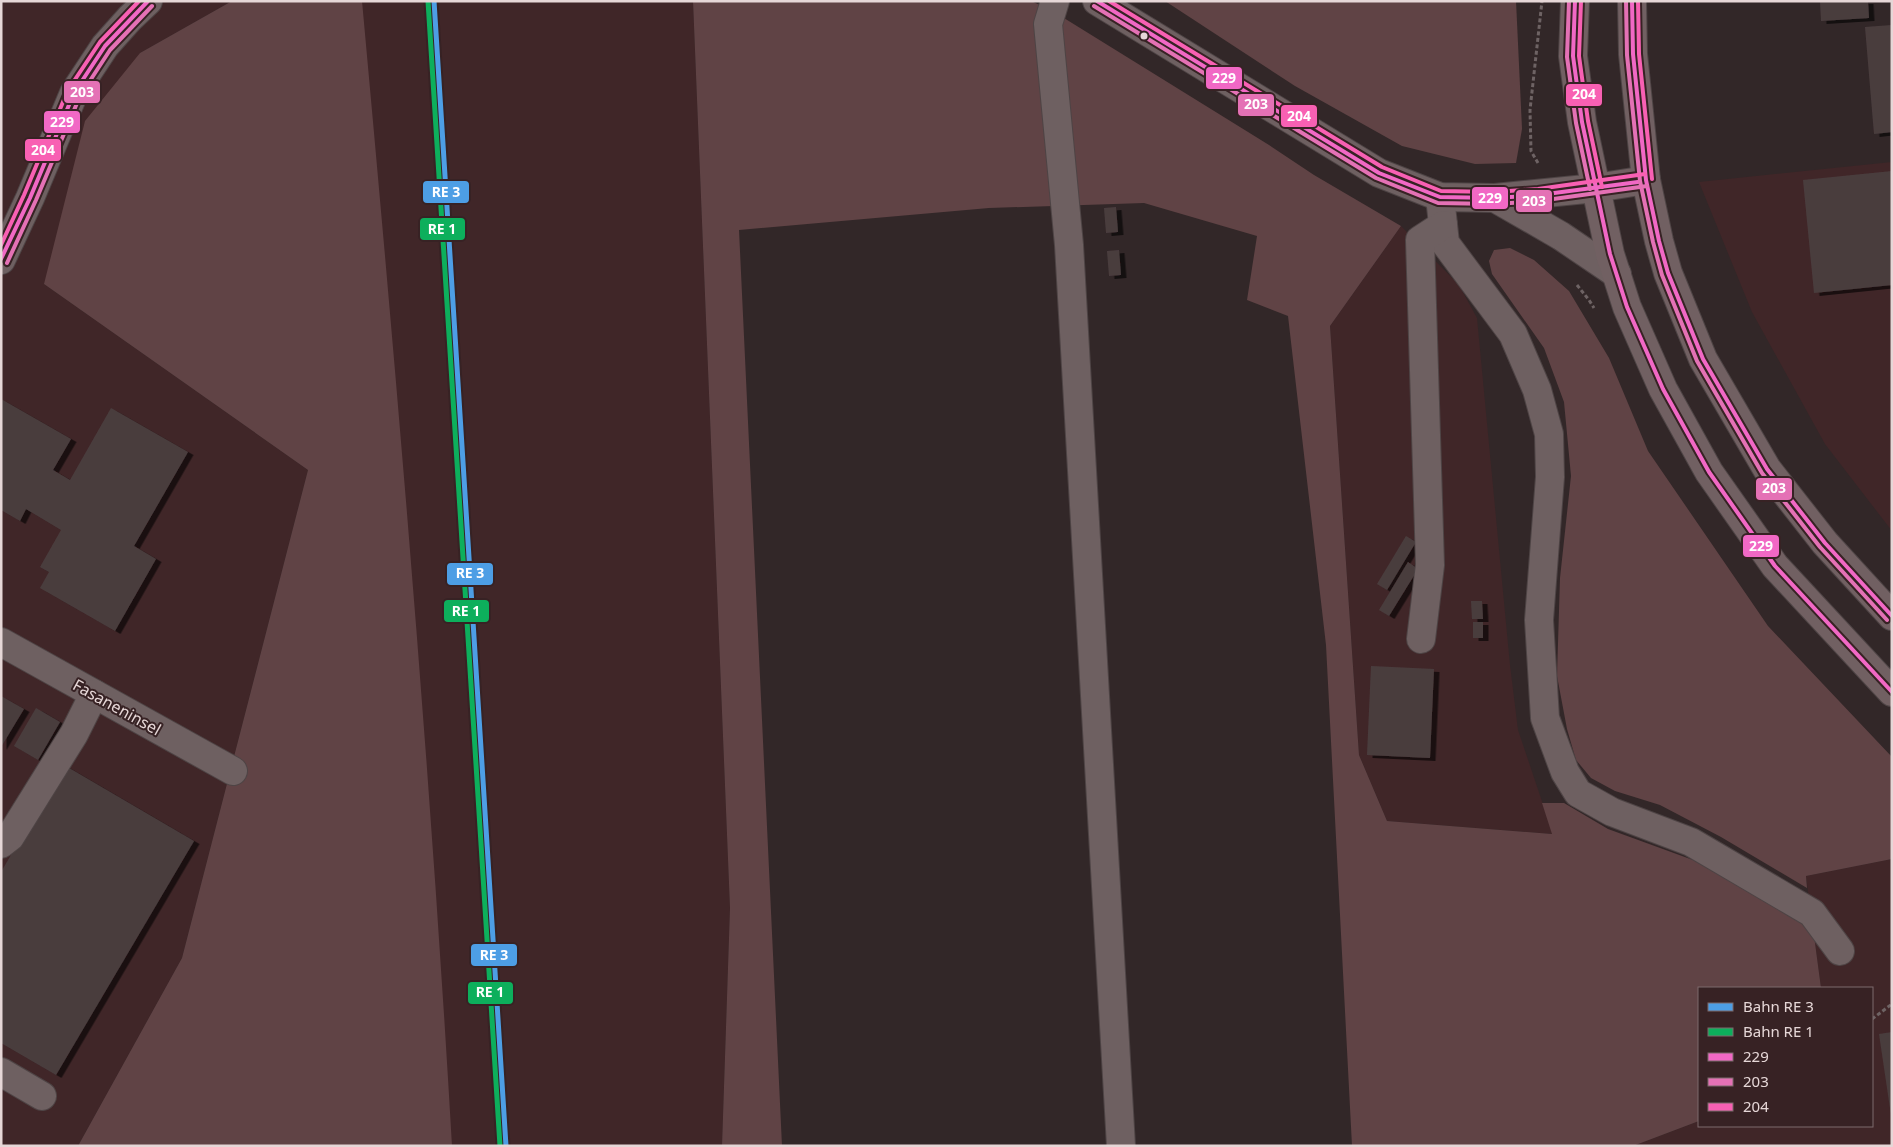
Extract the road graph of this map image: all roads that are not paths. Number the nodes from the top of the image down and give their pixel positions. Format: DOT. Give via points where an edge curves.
graph roads {
  1 [pos="148,1"];
  2 [pos="1055,1"];
  3 [pos="1097,1"];
  4 [pos="1575,1"];
  5 [pos="1632,1"];
  6 [pos="1646,180"];
  7 [pos="1596,188"];
  8 [pos="1440,197"];
  9 [pos="1495,198"];
  10 [pos="1443,225"];
  11 [pos="1,260"];
  12 [pos="1617,274"];
  13 [pos="1892,616"];
  14 [pos="1421,639"];
  15 [pos="1,642"];
  16 [pos="1892,692"];
  17 [pos="94,694"];
  18 [pos="233,771"];
  19 [pos="2,845"];
  20 [pos="1840,951"];
  21 [pos="1,1072"];
  22 [pos="42,1096"];
  23 [pos="1121,1146"];
  1 -- 11 [label="street" via="105,46 74,93"];
  2 -- 23 [label="street" via="1048,24 1069,245"];
  3 -- 8 [label="street" via="1379,173"];
  4 -- 7 [label="main road" via="1574,56 1582,122"];
  5 -- 6 [label="main road" via="1633,54"];
  6 -- 7 [label="main road"];
  6 -- 13 [label="main road" via="1668,273 1703,359 1767,469 1825,543"];
  7 -- 9 [label="street"];
  7 -- 12 [label="main road"];
  8 -- 9 [label="street"];
  8 -- 10 [label="street"];
  9 -- 12 [label="street" via="1561,236"];
  10 -- 14 [label="street" via="1420,240 1430,565"];
  10 -- 20 [label="street" via="1445,243 1513,334 1537,390 1549,434 1550,477 1539,620 1545,718 1564,772 1578,794 1612,812 1691,842 1812,913"];
  12 -- 16 [label="main road" via="1627,307 1663,389 1709,472 1775,566"];
  15 -- 17 [label="street, Fasaneninsel"];
  17 -- 18 [label="street, Fasaneninsel"];
  17 -- 19 [label="street" via="64,750"];
  21 -- 22 [label="street"];
}
